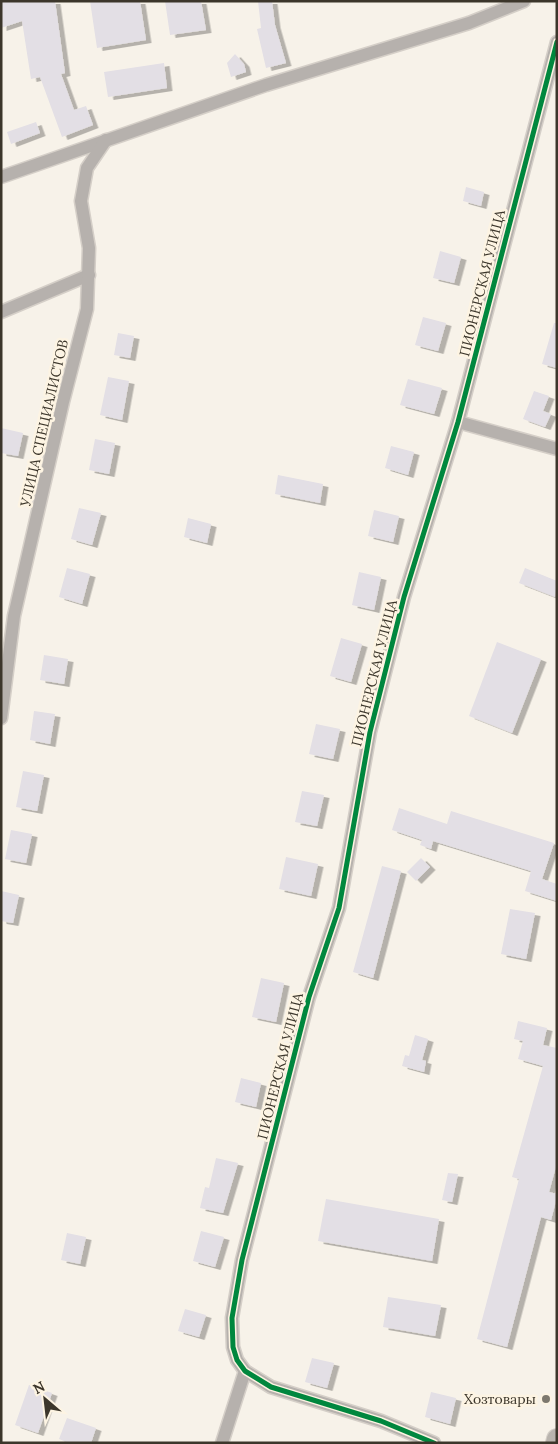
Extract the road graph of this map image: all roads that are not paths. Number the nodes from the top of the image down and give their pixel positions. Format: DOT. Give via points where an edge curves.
graph roads {
  1 [pos="524,1"];
  2 [pos="557,42"];
  3 [pos="106,140"];
  4 [pos="1,177"];
  5 [pos="88,275"];
  6 [pos="1,312"];
  7 [pos="458,422"];
  8 [pos="557,449"];
  9 [pos="1,718"];
  10 [pos="245,1371"];
  11 [pos="222,1443"];
  12 [pos="434,1443"];
  1 -- 3 [label="street" via="469,23 266,85"];
  2 -- 7 [label="street, ПИОНЕРСКАЯ УЛИЦА"];
  3 -- 4 [label="street"];
  3 -- 5 [label="street, УЛИЦА СПЕЦИАЛИСТОВ" via="86,168 81,201 89,248"];
  5 -- 6 [label="street"];
  5 -- 9 [label="street, УЛИЦА СПЕЦИАЛИСТОВ" via="87,309 62,402 14,616"];
  7 -- 8 [label="street"];
  7 -- 10 [label="street, ПИОНЕРСКАЯ УЛИЦА" via="402,606 370,732 339,908 309,996 242,1260 232,1334 235,1354"];
  10 -- 11 [label="street"];
  10 -- 12 [label="street" via="271,1387 381,1421"];
}
